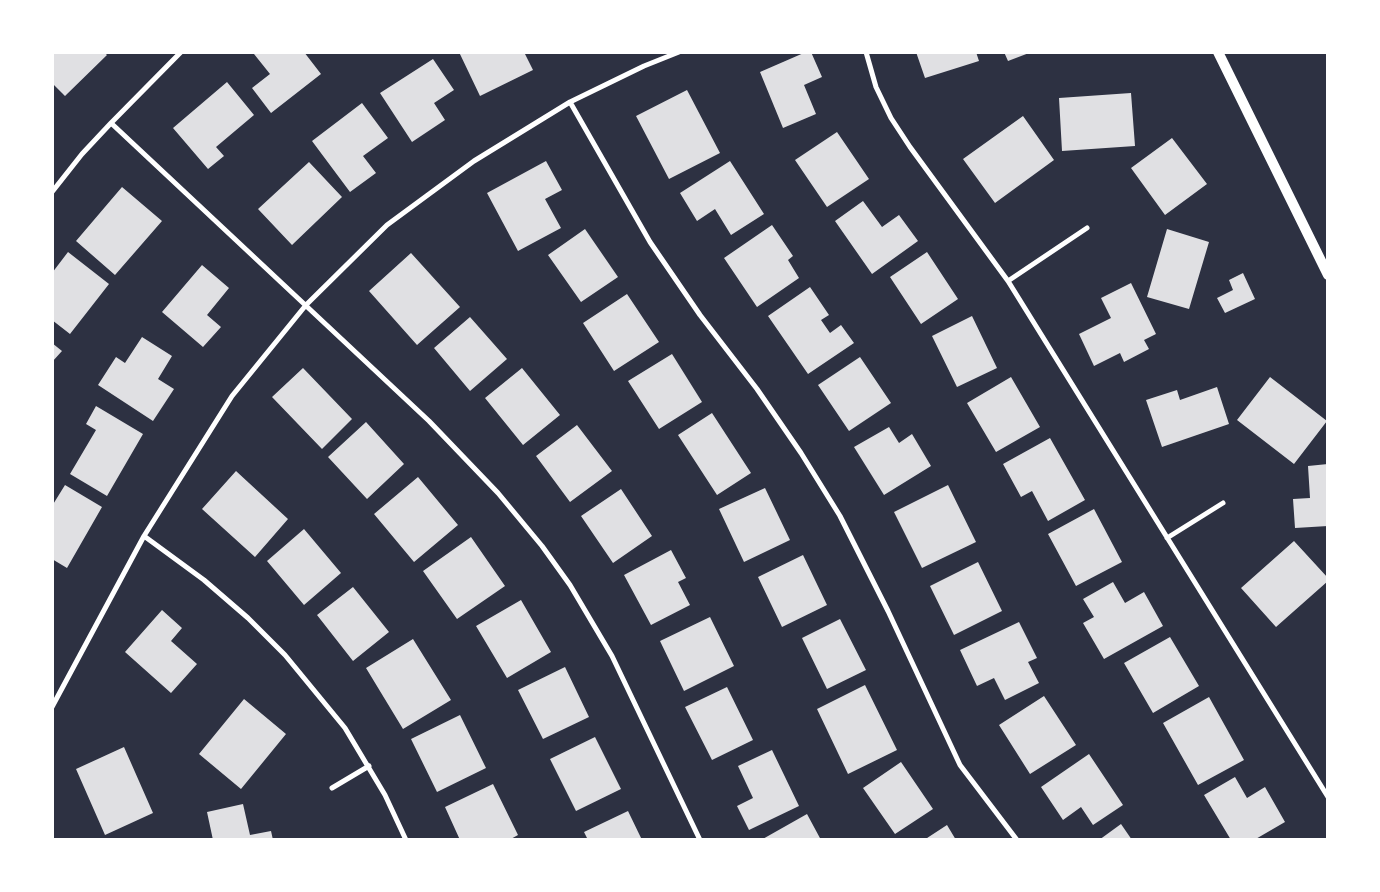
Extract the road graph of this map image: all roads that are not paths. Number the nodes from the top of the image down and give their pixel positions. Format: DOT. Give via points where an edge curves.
graph roads {
  1 [pos="181,52"];
  2 [pos="679,52"];
  3 [pos="866,52"];
  4 [pos="1218,52"];
  5 [pos="570,102"];
  6 [pos="110,123"];
  7 [pos="52,192"];
  8 [pos="1087,228"];
  9 [pos="1328,275"];
  10 [pos="1008,281"];
  11 [pos="306,305"];
  12 [pos="1223,503"];
  13 [pos="144,536"];
  14 [pos="1167,538"];
  15 [pos="52,707"];
  16 [pos="369,766"];
  17 [pos="332,788"];
  18 [pos="1328,797"];
  19 [pos="406,840"];
  20 [pos="700,840"];
  21 [pos="1017,840"];
  1 -- 6 [label="street"];
  2 -- 5 [label="street"];
  3 -- 10 [label="street" via="876,87 891,118"];
  4 -- 9 [label="main road"];
  5 -- 11 [label="street" via="474,161 388,225"];
  5 -- 21 [label="street" via="650,242 700,315 763,397 835,508 888,611 960,765"];
  6 -- 7 [label="street"];
  6 -- 11 [label="street"];
  8 -- 10 [label="street"];
  10 -- 14 [label="street"];
  11 -- 13 [label="street" via="232,396"];
  11 -- 20 [label="street" via="429,421 498,493 548,554 612,656"];
  12 -- 14 [label="street"];
  13 -- 15 [label="street"];
  13 -- 16 [label="street" via="204,580 285,655 345,728"];
  14 -- 18 [label="street"];
  16 -- 17 [label="street"];
  16 -- 19 [label="street"];
}
